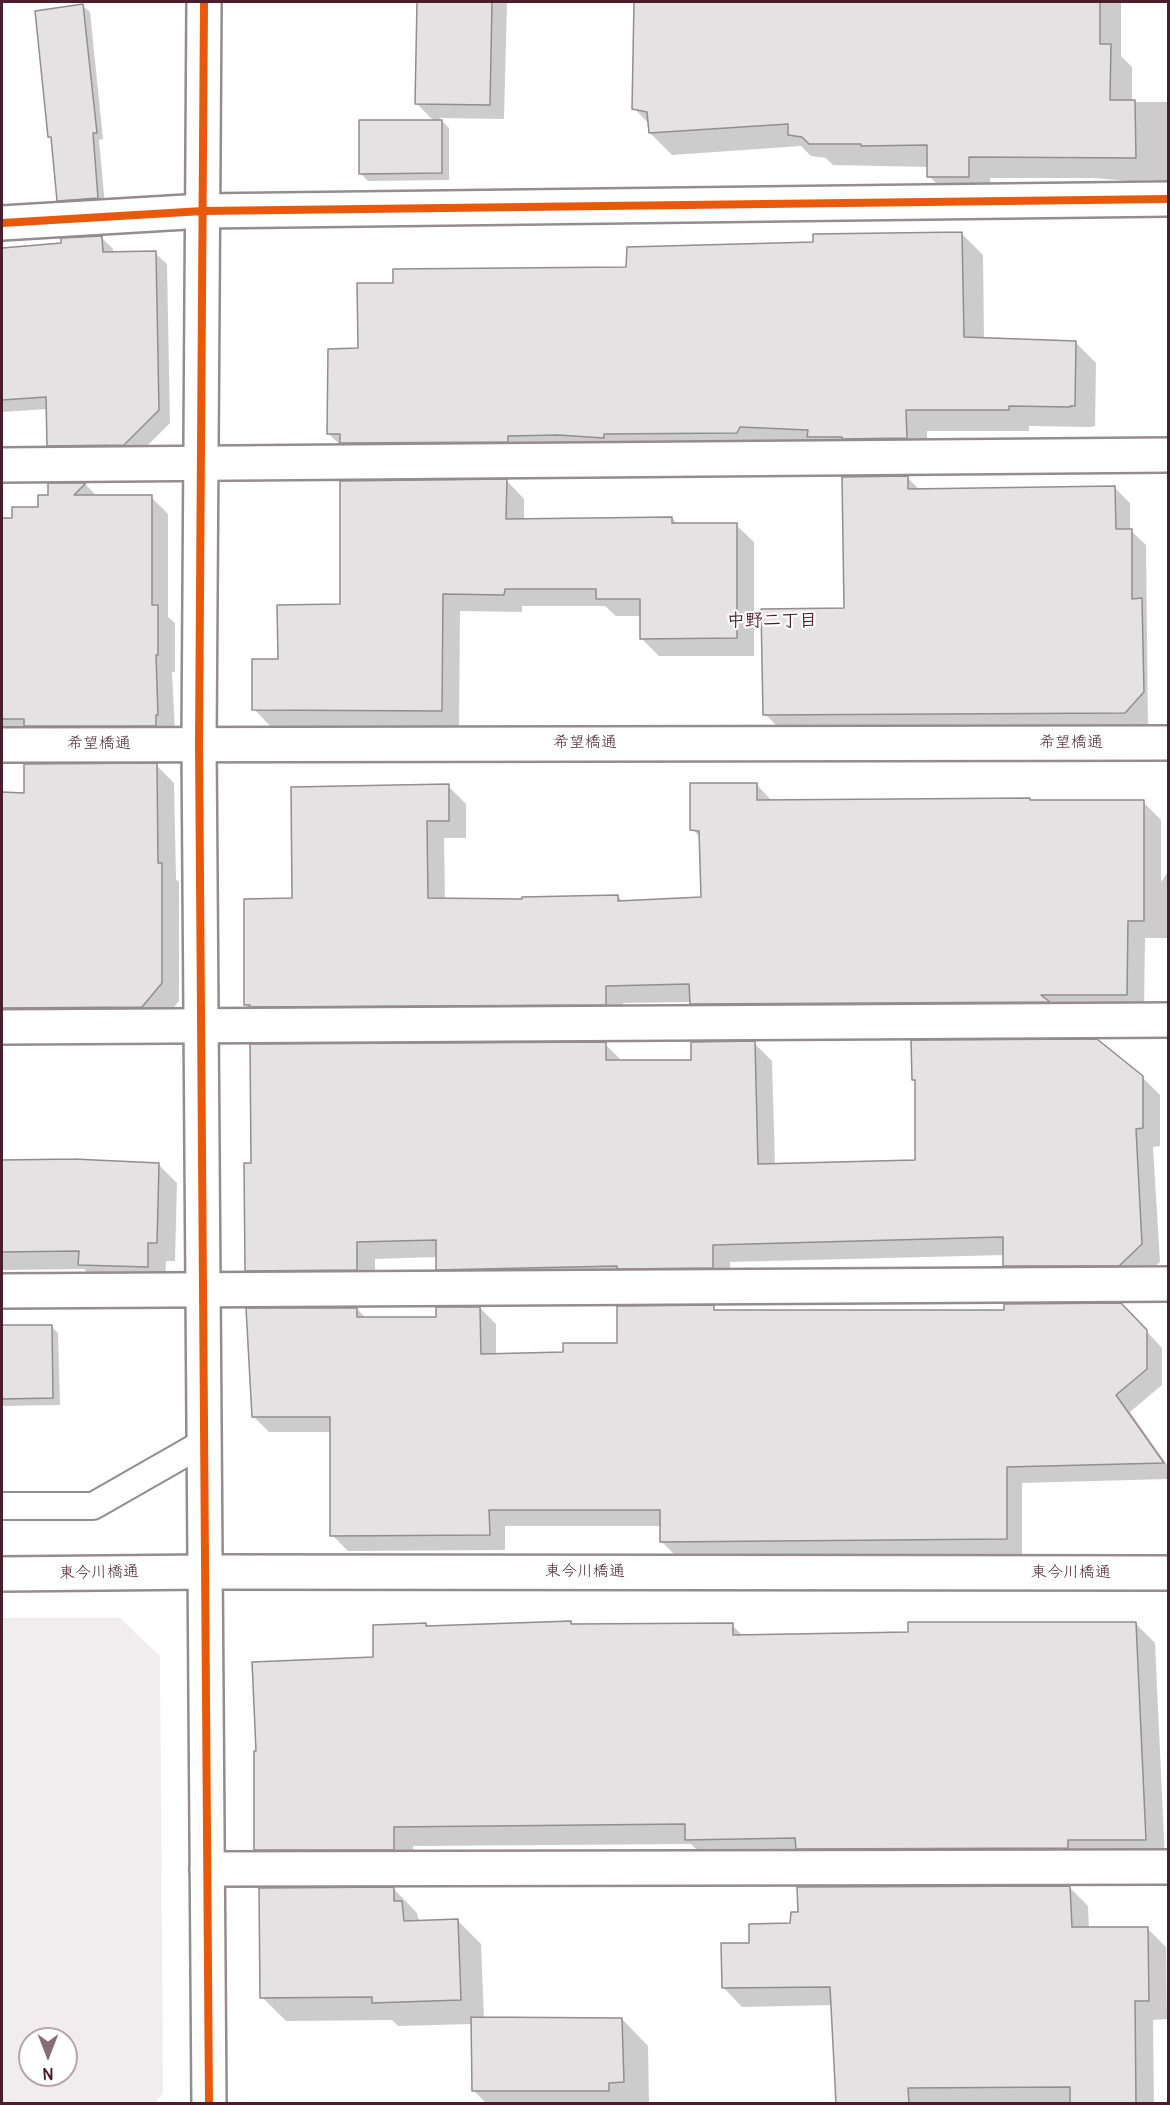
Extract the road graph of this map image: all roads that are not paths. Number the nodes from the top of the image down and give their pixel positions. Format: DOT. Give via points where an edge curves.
graph roads {
  1 [pos="204,2"];
  2 [pos="1168,199"];
  3 [pos="203,211"];
  4 [pos="2,223"];
  5 [pos="1168,455"];
  6 [pos="201,464"];
  7 [pos="2,465"];
  8 [pos="199,743"];
  9 [pos="1168,743"];
  10 [pos="2,745"];
  11 [pos="1168,1020"];
  12 [pos="201,1024"];
  13 [pos="2,1027"];
  14 [pos="1168,1284"];
  15 [pos="203,1289"];
  16 [pos="2,1291"];
  17 [pos="205,1442"];
  18 [pos="2,1506"];
  19 [pos="205,1572"];
  20 [pos="1168,1573"];
  21 [pos="2,1574"];
  22 [pos="1168,1867"];
  23 [pos="207,1869"];
  24 [pos="209,2103"];
  1 -- 3 [label="street"];
  2 -- 3 [label="street"];
  3 -- 4 [label="street"];
  3 -- 6 [label="street"];
  5 -- 6 [label="street"];
  6 -- 7 [label="street"];
  6 -- 8 [label="street"];
  8 -- 9 [label="street, 希望橋通"];
  8 -- 10 [label="street, 希望橋通"];
  8 -- 12 [label="street"];
  11 -- 12 [label="street"];
  12 -- 13 [label="street"];
  12 -- 15 [label="street"];
  14 -- 15 [label="street"];
  15 -- 16 [label="street"];
  15 -- 17 [label="street"];
  17 -- 18 [label="lane" via="93,1506"];
  17 -- 19 [label="street"];
  19 -- 20 [label="street, 東今川橋通"];
  19 -- 21 [label="street, 東今川橋通"];
  19 -- 23 [label="street"];
  22 -- 23 [label="street"];
  23 -- 24 [label="street"];
}
